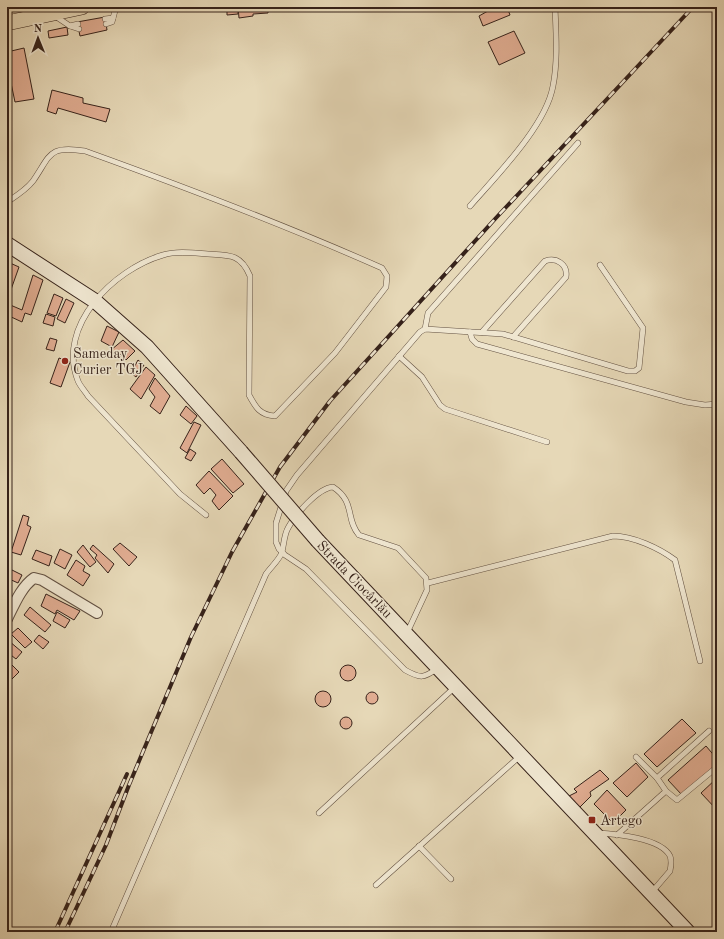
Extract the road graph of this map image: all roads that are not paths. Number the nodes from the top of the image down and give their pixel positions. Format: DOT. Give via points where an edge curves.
graph roads {
  1 [pos="82,7"];
  2 [pos="116,7"];
  3 [pos="555,7"];
  4 [pos="50,14"];
  5 [pos="106,22"];
  6 [pos="7,23"];
  7 [pos="78,27"];
  8 [pos="578,143"];
  9 [pos="7,202"];
  10 [pos="470,206"];
  11 [pos="7,244"];
  12 [pos="600,265"];
  13 [pos="95,301"];
  14 [pos="425,329"];
  15 [pos="470,332"];
  16 [pos="482,332"];
  17 [pos="513,337"];
  18 [pos="399,356"];
  19 [pos="717,404"];
  20 [pos="547,442"];
  21 [pos="206,515"];
  22 [pos="282,553"];
  23 [pos="428,583"];
  24 [pos="97,613"];
  25 [pos="7,619"];
  26 [pos="407,634"];
  27 [pos="700,661"];
  28 [pos="439,668"];
  29 [pos="456,686"];
  30 [pos="709,730"];
  31 [pos="520,755"];
  32 [pos="636,757"];
  33 [pos="717,767"];
  34 [pos="657,778"];
  35 [pos="666,791"];
  36 [pos="319,813"];
  37 [pos="593,832"];
  38 [pos="617,835"];
  39 [pos="419,846"];
  40 [pos="451,879"];
  41 [pos="376,885"];
  42 [pos="651,893"];
  43 [pos="111,932"];
  44 [pos="688,932"];
  1 -- 4 [label="main road"];
  2 -- 5 [label="lane" via="112,22"];
  3 -- 10 [label="lane" via="556,67 548,104 509,161"];
  4 -- 6 [label="main road"];
  4 -- 7 [label="lane" via="70,26"];
  8 -- 14 [label="lane" via="428,312"];
  9 -- 13 [label="lane" via="28,187 48,155 54,151 85,151 194,190 314,238 382,268 387,276 386,287 335,353 275,416 264,415 255,407 249,395 250,276 245,263 219,255 164,255 119,276"];
  11 -- 13 [label="main road, Strada Ciocârlău"];
  12 -- 17 [label="lane" via="643,328 638,368 635,371"];
  13 -- 21 [label="lane" via="84,319 74,347 78,381 88,396 180,494"];
  13 -- 26 [label="main road, Strada Ciocârlău, bridge" via="147,347 318,541"];
  14 -- 15 [label="lane"];
  14 -- 18 [label="lane"];
  15 -- 16 [label="lane"];
  15 -- 19 [label="lane" via="477,344 686,402"];
  16 -- 17 [label="lane"];
  16 -- 17 [label="lane" via="545,261 556,260 565,266 566,277"];
  18 -- 20 [label="lane" via="422,377 445,409"];
  18 -- 22 [label="lane" via="290,482 276,523 276,542"];
  22 -- 23 [label="lane" via="288,527 303,507 322,490 333,487 345,496 355,531 359,535 398,548"];
  22 -- 28 [label="lane" via="306,568 405,670 421,677"];
  22 -- 43 [label="lane" via="266,574"];
  23 -- 26 [label="lane"];
  23 -- 27 [label="lane" via="613,536 624,536 667,554 675,560"];
  24 -- 25 [label="street" via="42,580 34,578 19,596"];
  26 -- 28 [label="main road, Strada Ciocârlău"];
  28 -- 29 [label="main road, Strada Ciocârlău"];
  29 -- 31 [label="main road, Strada Ciocârlău"];
  29 -- 36 [label="lane"];
  30 -- 34 [label="lane"];
  31 -- 37 [label="main road, Strada Ciocârlău"];
  31 -- 39 [label="lane"];
  32 -- 34 [label="lane"];
  33 -- 35 [label="lane" via="679,800 673,799"];
  34 -- 35 [label="lane"];
  35 -- 38 [label="lane"];
  37 -- 38 [label="lane"];
  37 -- 42 [label="main road, Strada Ciocârlău"];
  38 -- 42 [label="lane" via="649,842 663,848 670,856 670,871"];
  39 -- 40 [label="lane"];
  39 -- 41 [label="lane"];
  42 -- 44 [label="main road, Strada Ciocârlău"];
}
